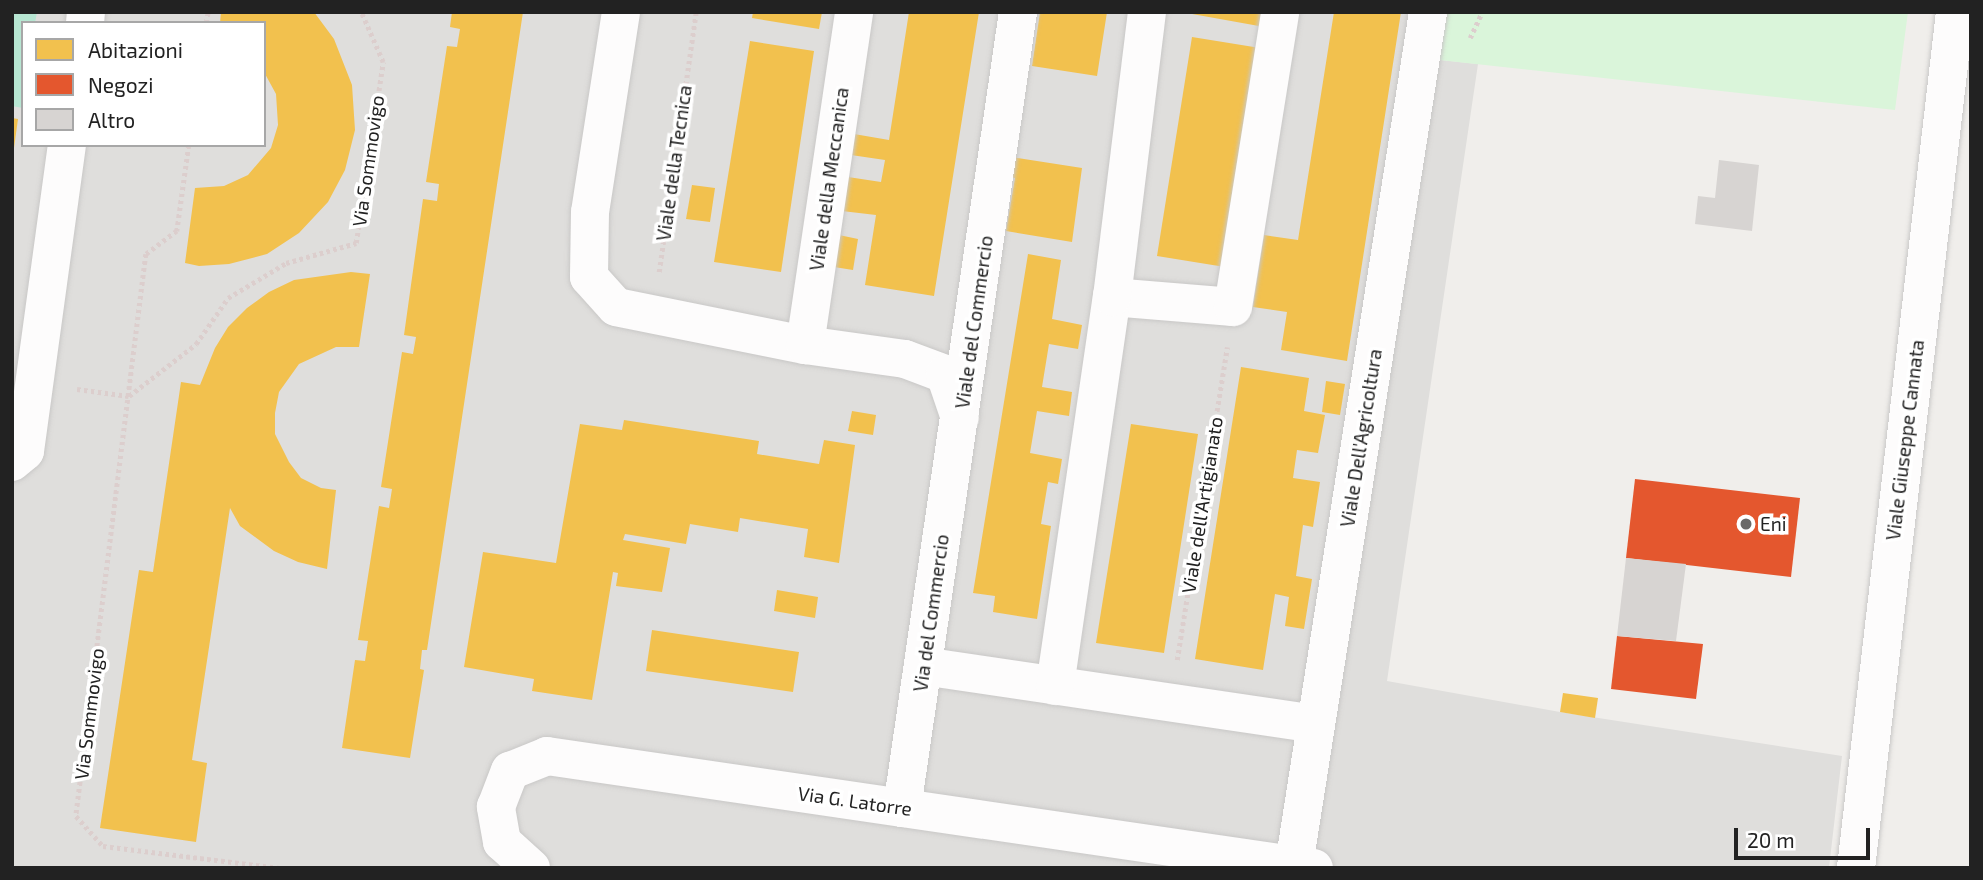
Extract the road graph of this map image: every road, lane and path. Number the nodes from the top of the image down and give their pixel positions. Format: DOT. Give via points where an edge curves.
graph roads {
  1 [pos="360,12"];
  2 [pos="621,12"];
  3 [pos="696,12"];
  4 [pos="854,12"];
  5 [pos="1018,12"];
  6 [pos="1147,12"];
  7 [pos="1280,12"];
  8 [pos="1427,12"];
  9 [pos="1955,12"];
  10 [pos="68,147"];
  11 [pos="189,147"];
  12 [pos="1112,297"];
  13 [pos="1233,307"];
  14 [pos="653,314"];
  15 [pos="805,345"];
  16 [pos="34,384"];
  17 [pos="129,396"];
  18 [pos="960,419"];
  19 [pos="12,461"];
  20 [pos="923,666"];
  21 [pos="1055,686"];
  22 [pos="1170,703"];
  23 [pos="1316,724"];
  24 [pos="902,808"];
  25 [pos="1304,866"];
  26 [pos="280,868"];
  27 [pos="531,868"];
  28 [pos="1856,868"];
  1 -- 17 [label="path, Via Sommovigo" via="383,62 356,243 286,263 228,298 195,344"];
  2 -- 14 [label="street, Viale del Commercio" via="590,212 589,277 616,307"];
  3 -- 14 [label="path, Viale della Tecnica"];
  4 -- 15 [label="street, Viale della Meccanica"];
  5 -- 18 [label="street, Viale del Commercio"];
  6 -- 12 [label="street"];
  7 -- 13 [label="street"];
  8 -- 23 [label="street, Viale Dell'Agricoltura"];
  9 -- 28 [label="street, Viale Giuseppe Cannata"];
  10 -- 16 [label="street"];
  11 -- 17 [label="path, Via Sommovigo" via="177,231 146,254"];
  12 -- 13 [label="street"];
  12 -- 21 [label="street"];
  13 -- 22 [label="path, Viale dell'Artigianato"];
  14 -- 15 [label="street, Viale del Commercio"];
  15 -- 18 [label="street, Viale del Commercio" via="905,359 946,374"];
  16 -- 17 [label="path"];
  16 -- 19 [label="street" via="25,451"];
  17 -- 26 [label="path, Via Sommovigo" via="76,816 103,846"];
  18 -- 20 [label="street, Via del Commercio"];
  20 -- 21 [label="street"];
  20 -- 24 [label="street, Via del Commercio"];
  21 -- 22 [label="street"];
  22 -- 23 [label="street"];
  23 -- 25 [label="street, Viale Dell'Agricoltura"];
  24 -- 25 [label="street, Via G. Latorre"];
  24 -- 27 [label="street, Via G. Latorre" via="547,755 510,771 496,807 502,842"];
}
